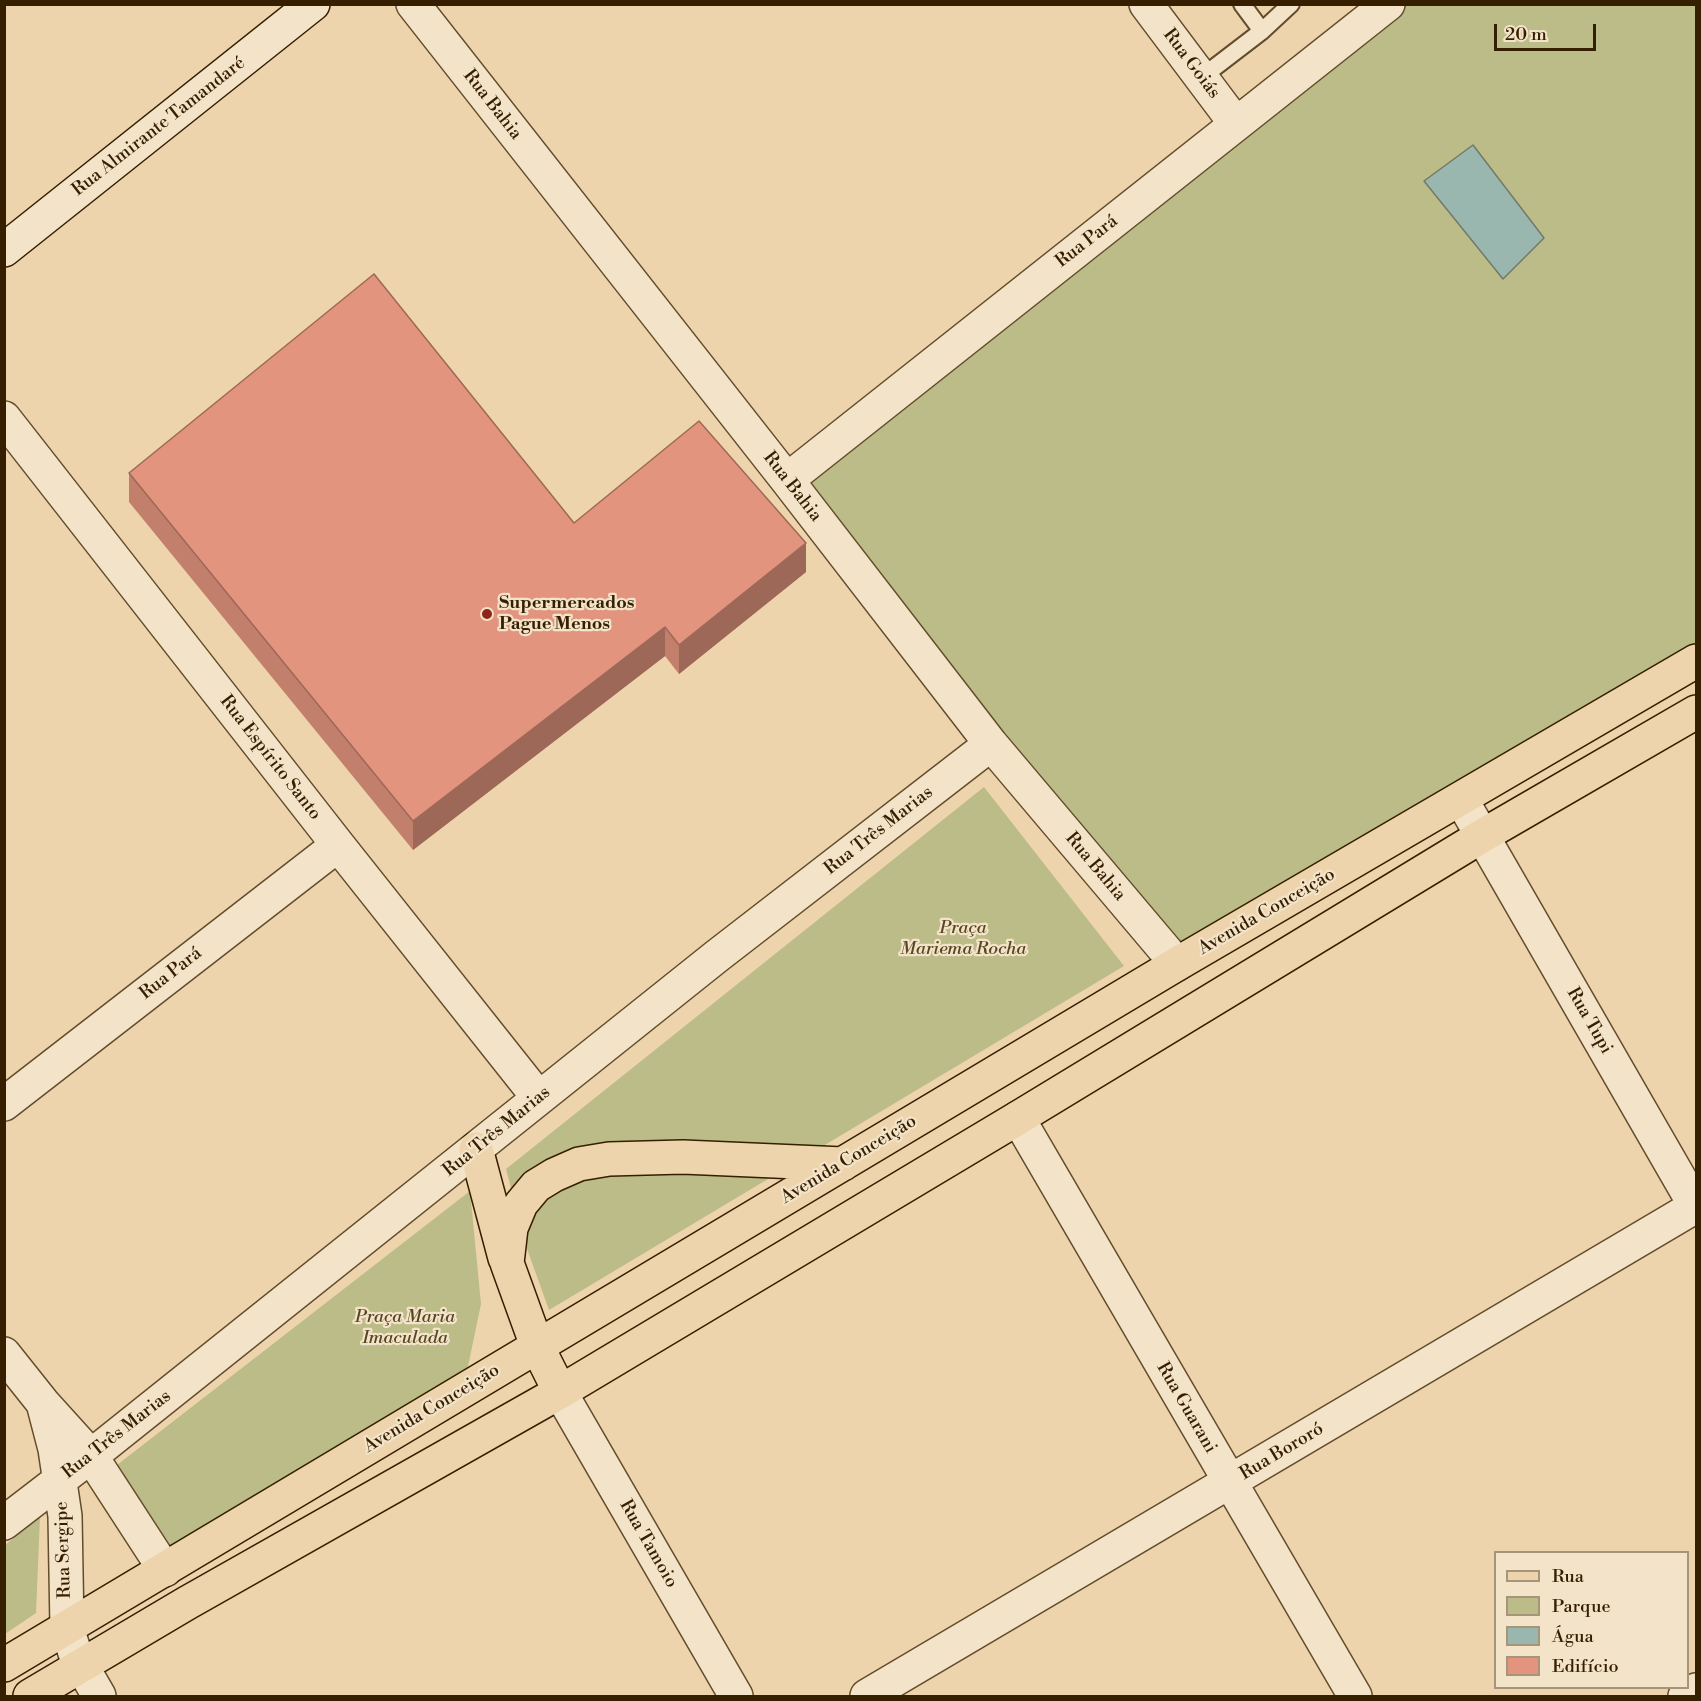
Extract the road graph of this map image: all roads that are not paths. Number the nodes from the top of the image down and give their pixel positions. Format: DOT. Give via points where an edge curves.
graph roads {
  1 [pos="313,4"];
  2 [pos="413,4"];
  3 [pos="1146,4"];
  4 [pos="1242,4"];
  5 [pos="1291,4"];
  6 [pos="1388,4"];
  7 [pos="1262,31"];
  8 [pos="1202,77"];
  9 [pos="1236,123"];
  10 [pos="5,248"];
  11 [pos="4,417"];
  12 [pos="787,480"];
  13 [pos="1696,661"];
  14 [pos="1696,711"];
  15 [pos="991,744"];
  16 [pos="1461,799"];
  17 [pos="1482,836"];
  18 [pos="338,844"];
  19 [pos="1176,964"];
  20 [pos="538,1097"];
  21 [pos="4,1104"];
  22 [pos="1018,1118"];
  23 [pos="476,1149"];
  24 [pos="843,1164"];
  25 [pos="1696,1206"];
  26 [pos="507,1263"];
  27 [pos="537,1346"];
  28 [pos="4,1354"];
  29 [pos="561,1392"];
  30 [pos="43,1403"];
  31 [pos="91,1456"];
  32 [pos="61,1480"];
  33 [pos="1230,1482"];
  34 [pos="4,1523"];
  35 [pos="165,1570"];
  36 [pos="67,1628"];
  37 [pos="4,1665"];
  38 [pos="81,1666"];
  39 [pos="1696,1690"];
  40 [pos="30,1696"];
  41 [pos="99,1696"];
  42 [pos="736,1696"];
  43 [pos="867,1696"];
  44 [pos="1355,1696"];
  45 [pos="1685,1696"];
  1 -- 10 [label="street, Rua Almirante Tamandaré"];
  2 -- 12 [label="street, Rua Bahia"];
  3 -- 8 [label="street, Rua Goiás"];
  4 -- 7 [label="lane"];
  5 -- 7 [label="lane"];
  6 -- 9 [label="street, Rua Pará"];
  7 -- 8 [label="lane"];
  8 -- 9 [label="street, Rua Goiás"];
  9 -- 12 [label="street, Rua Pará"];
  11 -- 18 [label="street, Rua Espírito Santo"];
  12 -- 15 [label="street, Rua Bahia"];
  13 -- 16 [label="main road, Avenida Conceição"];
  14 -- 17 [label="main road"];
  15 -- 19 [label="street, Rua Bahia"];
  15 -- 20 [label="street, Rua Três Marias"];
  16 -- 17 [label="street, Rua Tupi"];
  16 -- 19 [label="main road, Avenida Conceição"];
  17 -- 22 [label="main road"];
  17 -- 25 [label="street, Rua Tupi"];
  18 -- 20 [label="street, Rua Espírito Santo"];
  18 -- 21 [label="street, Rua Pará"];
  19 -- 24 [label="main road, Avenida Conceição"];
  20 -- 23 [label="street, Rua Três Marias"];
  22 -- 29 [label="main road"];
  22 -- 33 [label="street, Rua Guarani"];
  23 -- 26 [label="main road"];
  23 -- 31 [label="street, Rua Três Marias"];
  24 -- 26 [label="main road" via="683,1157 579,1164 536,1186 521,1204 511,1228"];
  24 -- 27 [label="main road, Avenida Conceição"];
  25 -- 33 [label="street, Rua Bororó"];
  26 -- 27 [label="main road"];
  27 -- 29 [label="main road"];
  27 -- 35 [label="main road, Avenida Conceição"];
  28 -- 30 [label="street, Rua Sergipe"];
  29 -- 38 [label="main road"];
  29 -- 42 [label="street, Rua Tamoio"];
  30 -- 31 [label="street, Rua Sergipe"];
  30 -- 32 [label="street, Rua Sergipe"];
  31 -- 32 [label="street, Rua Três Marias"];
  31 -- 35 [label="street, Rua Sergipe"];
  32 -- 34 [label="street, Rua Três Marias"];
  32 -- 36 [label="street, Rua Sergipe"];
  33 -- 43 [label="street, Rua Bororó"];
  33 -- 44 [label="street, Rua Guarani"];
  35 -- 36 [label="main road, Avenida Conceição"];
  36 -- 37 [label="main road, Avenida Conceição"];
  36 -- 38 [label="street, Rua Sergipe"];
  38 -- 40 [label="main road"];
  38 -- 41 [label="street, Rua Sergipe"];
  39 -- 45 [label="street"];
}
